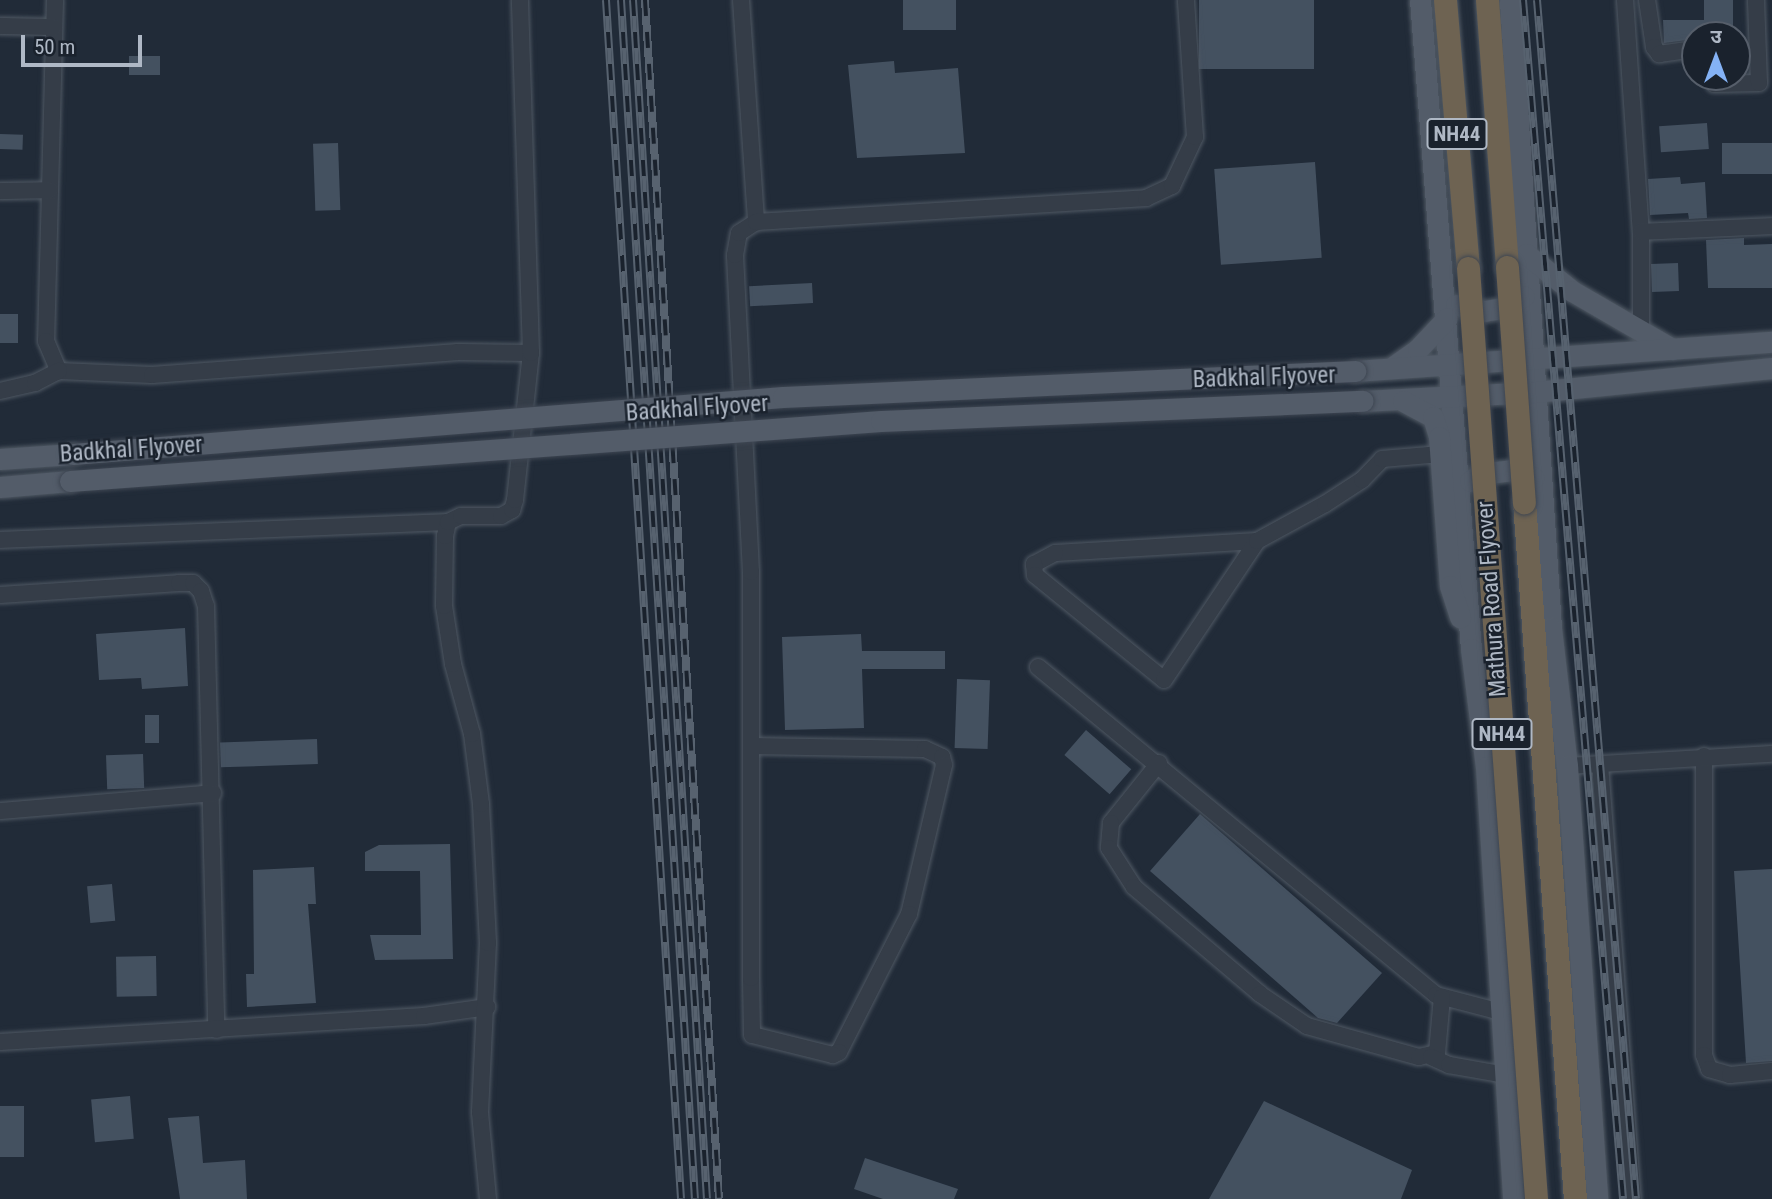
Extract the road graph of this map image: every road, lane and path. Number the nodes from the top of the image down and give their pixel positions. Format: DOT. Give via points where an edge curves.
graph roads {
  1 [pos="55,0"];
  2 [pos="520,0"];
  3 [pos="741,0"];
  4 [pos="1186,0"];
  5 [pos="1420,0"];
  6 [pos="1445,0"];
  7 [pos="1486,0"];
  8 [pos="1510,0"];
  9 [pos="1625,0"];
  10 [pos="1647,0"];
  11 [pos="1756,0"];
  12 [pos="0,26"];
  13 [pos="54,27"];
  14 [pos="1681,51"];
  15 [pos="1751,83"];
  16 [pos="50,190"];
  17 [pos="0,191"];
  18 [pos="756,222"];
  19 [pos="1772,226"];
  20 [pos="1641,232"];
  21 [pos="1526,254"];
  22 [pos="1529,292"];
  23 [pos="1446,309"];
  24 [pos="1641,330"];
  25 [pos="1772,342"];
  26 [pos="1672,349"];
  27 [pos="531,353"];
  28 [pos="1534,356"];
  29 [pos="1450,363"];
  30 [pos="1392,368"];
  31 [pos="1772,368"];
  32 [pos="59,371"];
  33 [pos="0,391"];
  34 [pos="1535,392"];
  35 [pos="1452,397"];
  36 [pos="1399,400"];
  37 [pos="1441,454"];
  38 [pos="0,459"];
  39 [pos="1541,484"];
  40 [pos="0,487"];
  41 [pos="1460,498"];
  42 [pos="448,522"];
  43 [pos="0,540"];
  44 [pos="1257,541"];
  45 [pos="0,596"];
  46 [pos="1471,649"];
  47 [pos="1038,667"];
  48 [pos="751,747"];
  49 [pos="1772,754"];
  50 [pos="1704,756"];
  51 [pos="1158,763"];
  52 [pos="1600,764"];
  53 [pos="1567,766"];
  54 [pos="213,793"];
  55 [pos="0,811"];
  56 [pos="1442,997"];
  57 [pos="487,1007"];
  58 [pos="1501,1012"];
  59 [pos="216,1030"];
  60 [pos="0,1042"];
  61 [pos="1432,1057"];
  62 [pos="1772,1071"];
  63 [pos="1505,1075"];
  64 [pos="488,1199"];
  65 [pos="1513,1199"];
  66 [pos="1536,1199"];
  67 [pos="1575,1199"];
  68 [pos="1597,1199"];
  69 [pos="1633,1199"];
  1 -- 13 [label="street"];
  2 -- 27 [label="street"];
  3 -- 18 [label="street"];
  4 -- 18 [label="street" via="1195,136 1172,186 1146,198"];
  5 -- 23 [label="main road"];
  6 -- 66 [label="highway, Mathura Road Flyover / NH44, bridge"];
  7 -- 67 [label="highway, Mathura Road Flyover / NH44, bridge"];
  8 -- 21 [label="main road"];
  9 -- 20 [label="street"];
  10 -- 14 [label="street" via="1654,47 1659,54"];
  11 -- 15 [label="street" via="1759,83"];
  12 -- 13 [label="street"];
  13 -- 16 [label="street"];
  16 -- 17 [label="street"];
  16 -- 32 [label="street" via="46,341"];
  18 -- 48 [label="street" via="739,233 735,255 751,572"];
  19 -- 20 [label="street"];
  20 -- 24 [label="street"];
  21 -- 22 [label="main road"];
  21 -- 24 [label="main road" via="1573,291"];
  22 -- 23 [label="main road" via="1504,308"];
  22 -- 28 [label="main road"];
  23 -- 29 [label="main road"];
  23 -- 30 [label="main road" via="1418,349"];
  24 -- 26 [label="main road"];
  25 -- 26 [label="main road, Badkhal Flyover"];
  26 -- 28 [label="main road, Badkhal Flyover"];
  27 -- 32 [label="street" via="458,352 152,376"];
  27 -- 42 [label="street" via="512,510 501,516 461,516"];
  28 -- 29 [label="main road, Badkhal Flyover"];
  28 -- 34 [label="main road"];
  29 -- 30 [label="main road, Badkhal Flyover"];
  29 -- 35 [label="main road"];
  30 -- 38 [label="main road, Badkhal Flyover, bridge" via="783,397"];
  31 -- 34 [label="main road, Badkhal Flyover"];
  32 -- 33 [label="street" via="35,383"];
  34 -- 35 [label="main road, Badkhal Flyover"];
  34 -- 39 [label="main road"];
  35 -- 36 [label="main road, Badkhal Flyover"];
  35 -- 41 [label="main road"];
  36 -- 37 [label="main road" via="1433,417"];
  36 -- 40 [label="main road, Badkhal Flyover, bridge" via="881,421"];
  37 -- 44 [label="street" via="1382,459 1353,486"];
  37 -- 46 [label="main road" via="1450,586"];
  39 -- 41 [label="main road" via="1529,473 1498,471 1472,479"];
  39 -- 53 [label="main road"];
  41 -- 46 [label="main road"];
  42 -- 43 [label="street"];
  42 -- 57 [label="street" via="444,606 453,664 472,734 481,804"];
  44 -- 44 [label="street" via="1055,553 1034,564 1035,575 1164,680"];
  45 -- 54 [label="street" via="193,583 206,606"];
  46 -- 58 [label="main road" via="1486,767"];
  47 -- 51 [label="street"];
  48 -- 48 [label="street" via="925,749 942,757 944,765 909,914 839,1052 833,1055 752,1035"];
  49 -- 50 [label="street"];
  50 -- 52 [label="street"];
  50 -- 62 [label="street" via="1704,1055 1709,1069 1730,1075"];
  51 -- 56 [label="street"];
  51 -- 61 [label="street" via="1111,823 1109,848 1134,887 1260,994 1307,1026 1388,1051"];
  52 -- 53 [label="street"];
  52 -- 69 [label="street"];
  53 -- 68 [label="main road"];
  54 -- 55 [label="street"];
  54 -- 59 [label="street"];
  56 -- 58 [label="street"];
  56 -- 61 [label="street" via="1440,1043"];
  57 -- 59 [label="street" via="424,1016"];
  57 -- 64 [label="street" via="480,1112"];
  58 -- 63 [label="main road"];
  59 -- 60 [label="street"];
  61 -- 63 [label="street" via="1449,1065"];
  63 -- 65 [label="main road"];
}
